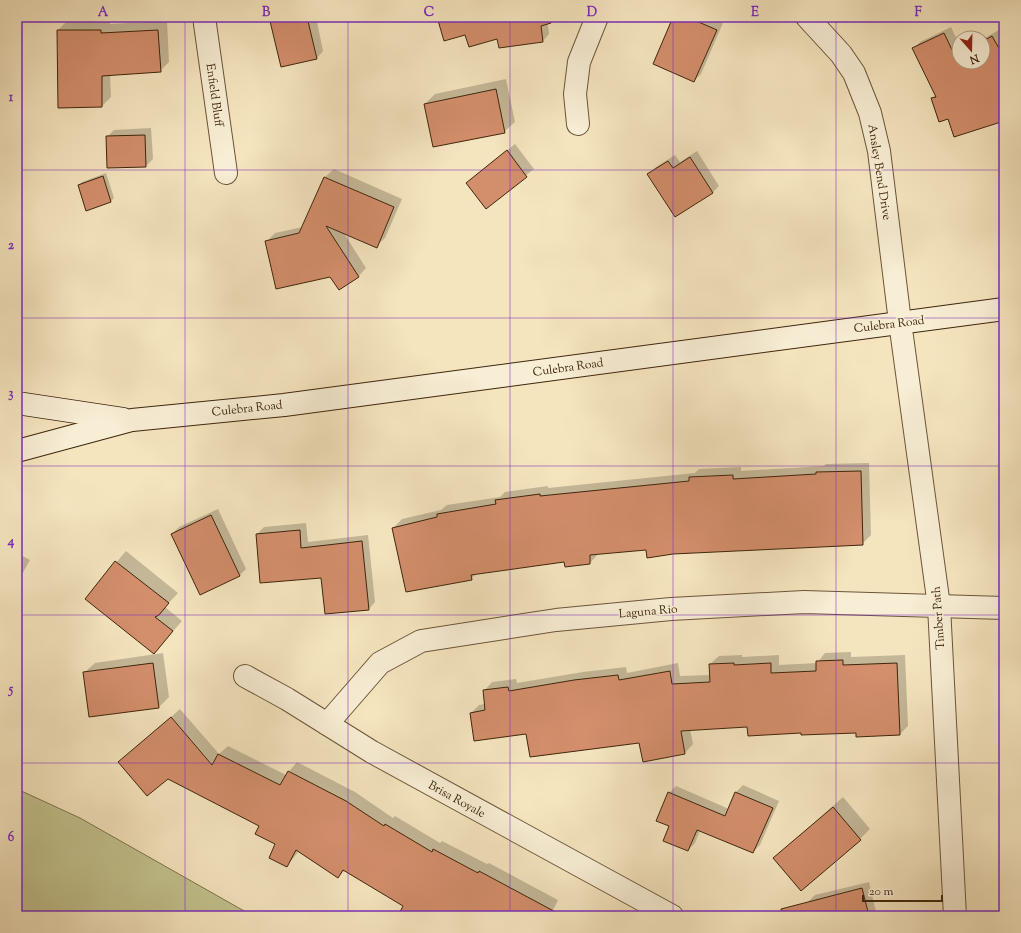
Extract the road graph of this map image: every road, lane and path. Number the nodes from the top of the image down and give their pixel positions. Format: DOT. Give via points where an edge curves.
graph roads {
  1 [pos="204,17"];
  2 [pos="597,17"];
  3 [pos="807,17"];
  4 [pos="578,124"];
  5 [pos="226,173"];
  6 [pos="1004,309"];
  7 [pos="900,322"];
  8 [pos="17,403"];
  9 [pos="132,420"];
  10 [pos="17,451"];
  11 [pos="939,606"];
  12 [pos="1004,608"];
  13 [pos="245,676"];
  14 [pos="327,724"];
  15 [pos="672,916"];
  16 [pos="955,916"];
  1 -- 5 [label="street, Enfield Bluff"];
  2 -- 4 [label="street" via="579,62 574,94"];
  3 -- 7 [label="street, Ansley Bend Drive" via="841,54 854,73 870,113 878,151"];
  6 -- 7 [label="street, Culebra Road"];
  7 -- 9 [label="street, Culebra Road" via="292,404"];
  7 -- 11 [label="street, Timber Path"];
  8 -- 9 [label="street, Culebra Road"];
  9 -- 10 [label="street, Culebra Road"];
  11 -- 12 [label="street, Laguna Rio"];
  11 -- 14 [label="street, Laguna Rio" via="804,602 671,609 556,620 421,641 380,663"];
  11 -- 16 [label="street, Timber Path"];
  13 -- 14 [label="street, Brisa Royale"];
  14 -- 15 [label="street, Brisa Royale" via="372,752"];
}
